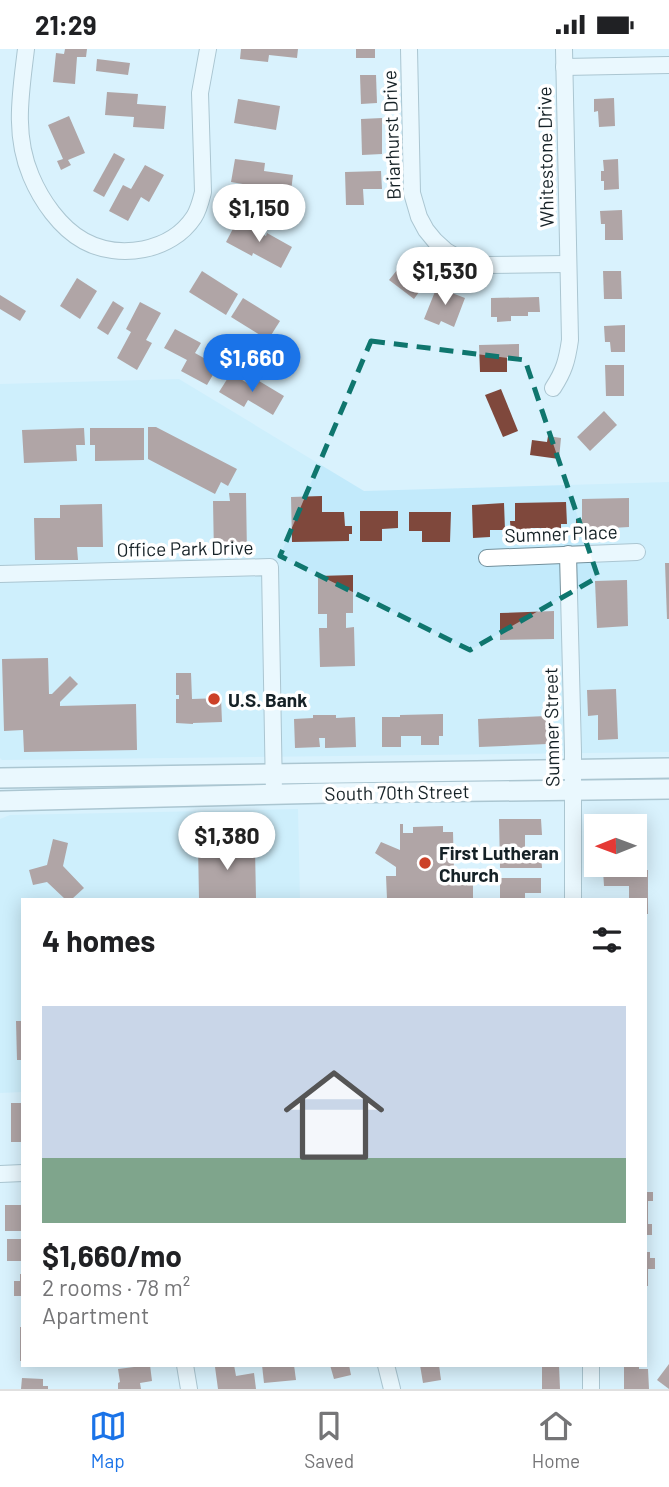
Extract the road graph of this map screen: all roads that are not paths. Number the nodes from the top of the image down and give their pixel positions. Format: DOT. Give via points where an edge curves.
graph roads {
  1 [pos="26,49"];
  2 [pos="208,49"];
  3 [pos="409,49"];
  4 [pos="564,49"];
  5 [pos="669,65"];
  6 [pos="564,67"];
  7 [pos="568,264"];
  8 [pos="552,388"];
  9 [pos="637,552"];
  10 [pos="568,554"];
  11 [pos="487,558"];
  12 [pos="0,574"];
  13 [pos="669,768"];
  14 [pos="573,769"];
  15 [pos="274,774"];
  16 [pos="0,778"];
  17 [pos="669,789"];
  18 [pos="573,790"];
  19 [pos="274,794"];
  20 [pos="0,800"];
  21 [pos="573,898"];
  22 [pos="21,1173"];
  23 [pos="0,1174"];
  24 [pos="185,1367"];
  25 [pos="386,1367"];
  26 [pos="591,1367"];
  27 [pos="189,1389"];
  28 [pos="391,1389"];
  29 [pos="591,1389"];
  1 -- 2 [label="street" via="19,114 31,176 70,232 97,247 119,251 143,250 173,237 200,205 200,93"];
  3 -- 7 [label="street, Briarhurst Drive" via="412,193 426,230 446,251 472,263"];
  4 -- 6 [label="street, Whitestone Drive"];
  5 -- 6 [label="street"];
  6 -- 7 [label="street, Whitestone Drive"];
  7 -- 8 [label="street, Whitestone Drive" via="570,340 563,374"];
  9 -- 10 [label="street, Sumner Place"];
  10 -- 11 [label="street, Sumner Place"];
  10 -- 14 [label="street, Sumner Street"];
  12 -- 15 [label="street, Office Park Drive" via="270,567"];
  13 -- 14 [label="main road, South 70th Street"];
  14 -- 15 [label="main road, South 70th Street"];
  14 -- 18 [label="street, Sumner Street"];
  15 -- 16 [label="main road, South 70th Street"];
  15 -- 19 [label="street, Office Park Drive"];
  17 -- 18 [label="main road, South 70th Street"];
  18 -- 19 [label="main road, South 70th Street"];
  18 -- 21 [label="street, Sumner Street"];
  19 -- 20 [label="main road, South 70th Street"];
  22 -- 23 [label="street"];
  24 -- 27 [label="street"];
  25 -- 28 [label="street"];
  26 -- 29 [label="street"];
}
